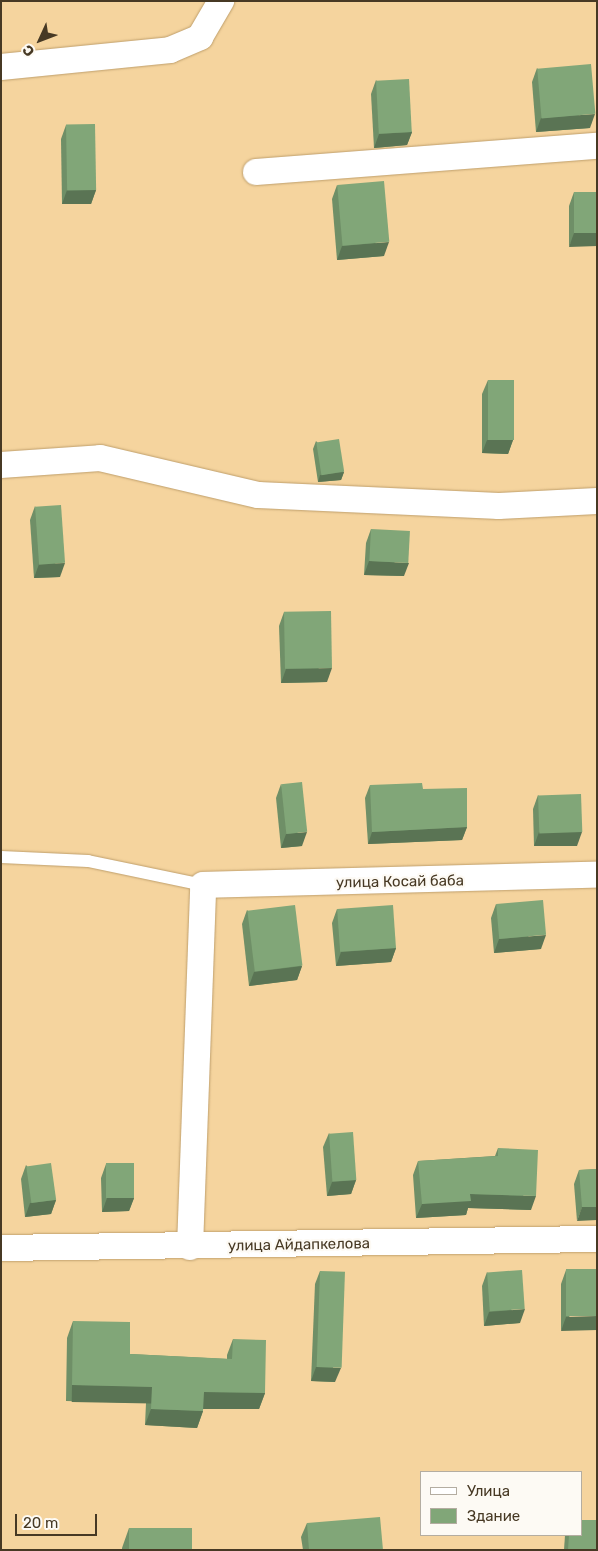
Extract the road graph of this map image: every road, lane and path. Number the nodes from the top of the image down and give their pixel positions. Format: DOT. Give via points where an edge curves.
graph roads {
  1 [pos="221,1"];
  2 [pos="1,67"];
  3 [pos="597,146"];
  4 [pos="256,172"];
  5 [pos="1,465"];
  6 [pos="597,501"];
  7 [pos="1,857"];
  8 [pos="597,875"];
  9 [pos="203,885"];
  10 [pos="597,1239"];
  11 [pos="190,1247"];
  12 [pos="1,1248"];
  1 -- 2 [label="street" via="200,37 170,50"];
  3 -- 4 [label="street"];
  5 -- 6 [label="street" via="100,458 258,494 499,506"];
  7 -- 9 [label="lane" via="88,861"];
  8 -- 9 [label="street, улица Косай баба"];
  9 -- 11 [label="street"];
  10 -- 11 [label="street, улица Айдапкелова"];
  11 -- 12 [label="street, улица Айдапкелова"];
}
